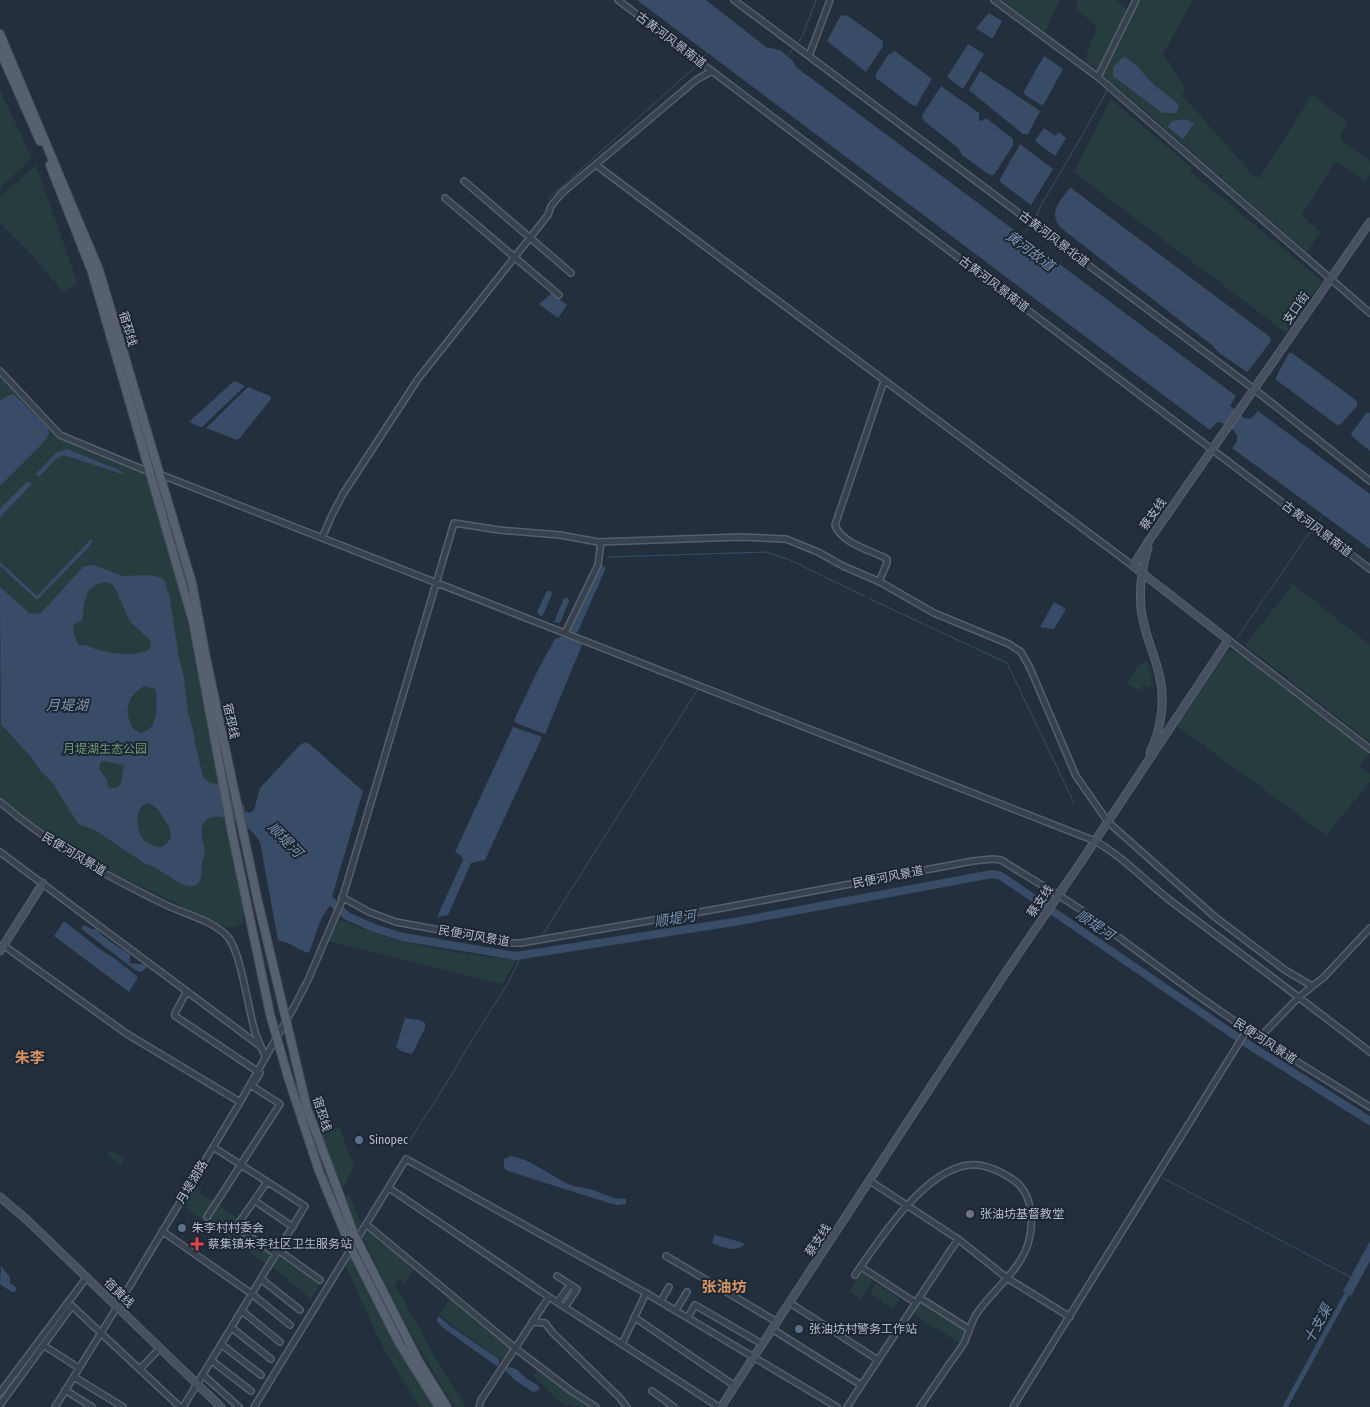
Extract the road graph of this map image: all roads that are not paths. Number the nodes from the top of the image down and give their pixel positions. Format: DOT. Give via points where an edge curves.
graph roads {
  1 [pos="618,0"];
  2 [pos="734,0"];
  3 [pos="830,0"];
  4 [pos="994,0"];
  5 [pos="1136,0"];
  6 [pos="0,34"];
  7 [pos="0,51"];
  8 [pos="809,56"];
  9 [pos="712,71"];
  10 [pos="1098,77"];
  11 [pos="596,165"];
  12 [pos="464,181"];
  13 [pos="445,198"];
  14 [pos="1370,222"];
  15 [pos="529,238"];
  16 [pos="514,257"];
  17 [pos="570,273"];
  18 [pos="1331,278"];
  19 [pos="559,295"];
  20 [pos="1370,313"];
  21 [pos="0,371"];
  22 [pos="884,381"];
  23 [pos="1254,389"];
  24 [pos="1221,436"];
  25 [pos="1212,449"];
  26 [pos="149,472"];
  27 [pos="160,474"];
  28 [pos="1370,481"];
  29 [pos="1154,533"];
  30 [pos="322,538"];
  31 [pos="601,542"];
  32 [pos="1133,566"];
  33 [pos="1370,569"];
  34 [pos="1142,572"];
  35 [pos="879,582"];
  36 [pos="436,583"];
  37 [pos="566,633"];
  38 [pos="1227,639"];
  39 [pos="1370,749"];
  40 [pos="1144,768"];
  41 [pos="0,802"];
  42 [pos="1108,822"];
  43 [pos="1095,841"];
  44 [pos="0,852"];
  45 [pos="43,884"];
  46 [pos="1058,895"];
  47 [pos="341,900"];
  48 [pos="1370,928"];
  49 [pos="2,948"];
  50 [pos="1312,986"];
  51 [pos="187,991"];
  52 [pos="1299,996"];
  53 [pos="286,1020"];
  54 [pos="1246,1032"];
  55 [pos="276,1037"];
  56 [pos="1259,1038"];
  57 [pos="262,1048"];
  58 [pos="1370,1052"];
  59 [pos="265,1056"];
  60 [pos="257,1071"];
  61 [pos="240,1102"];
  62 [pos="1370,1107"];
  63 [pos="213,1147"];
  64 [pos="241,1165"];
  65 [pos="870,1181"];
  66 [pos="267,1182"];
  67 [pos="389,1188"];
  68 [pos="0,1197"];
  69 [pos="258,1203"];
  70 [pos="908,1205"];
  71 [pos="208,1217"];
  72 [pos="367,1225"];
  73 [pos="293,1227"];
  74 [pos="162,1231"];
  75 [pos="357,1240"];
  76 [pos="958,1240"];
  77 [pos="351,1248"];
  78 [pos="277,1252"];
  79 [pos="666,1256"];
  80 [pos="860,1267"];
  81 [pos="855,1275"];
  82 [pos="557,1276"];
  83 [pos="87,1277"];
  84 [pos="1007,1278"];
  85 [pos="261,1279"];
  86 [pos="320,1280"];
  87 [pos="570,1285"];
  88 [pos="669,1287"];
  89 [pos="687,1292"];
  90 [pos="646,1293"];
  91 [pos="252,1294"];
  92 [pos="549,1296"];
  93 [pos="918,1300"];
  94 [pos="558,1302"];
  95 [pos="661,1302"];
  96 [pos="790,1303"];
  97 [pos="117,1307"];
  98 [pos="565,1307"];
  99 [pos="300,1310"];
  100 [pos="676,1310"];
  101 [pos="242,1311"];
  102 [pos="1067,1316"];
  103 [pos="634,1317"];
  104 [pos="688,1317"];
  105 [pos="532,1322"];
  106 [pos="777,1322"];
  107 [pos="290,1325"];
  108 [pos="232,1328"];
  109 [pos="969,1328"];
  110 [pos="772,1329"];
  111 [pos="101,1333"];
  112 [pos="280,1342"];
  113 [pos="622,1344"];
  114 [pos="762,1344"];
  115 [pos="35,1345"];
  116 [pos="222,1345"];
  117 [pos="42,1347"];
  118 [pos="160,1348"];
  119 [pos="515,1348"];
  120 [pos="754,1357"];
  121 [pos="271,1359"];
  122 [pos="212,1360"];
  123 [pos="878,1360"];
  124 [pos="79,1368"];
  125 [pos="140,1369"];
  126 [pos="203,1375"];
  127 [pos="260,1375"];
  128 [pos="74,1377"];
  129 [pos="198,1384"];
  130 [pos="861,1385"];
  131 [pos="735,1386"];
  132 [pos="65,1390"];
  133 [pos="250,1391"];
  134 [pos="652,1391"];
  135 [pos="0,1392"];
  136 [pos="0,1405"];
  137 [pos="55,1407"];
  138 [pos="92,1407"];
  139 [pos="123,1407"];
  140 [pos="182,1407"];
  141 [pos="221,1407"];
  142 [pos="239,1407"];
  143 [pos="254,1407"];
  144 [pos="439,1407"];
  145 [pos="448,1407"];
  146 [pos="479,1407"];
  147 [pos="596,1407"];
  148 [pos="627,1407"];
  149 [pos="674,1407"];
  150 [pos="720,1407"];
  151 [pos="837,1407"];
  152 [pos="847,1407"];
  153 [pos="920,1407"];
  154 [pos="1013,1407"];
  1 -- 9 [label="street, 古黄河风景南道"];
  2 -- 8 [label="street, 古黄河风景北道"];
  3 -- 8 [label="street"];
  4 -- 10 [label="street"];
  5 -- 10 [label="street"];
  6 -- 27 [label="main road, 宿邳线" via="99,270"];
  7 -- 26 [label="main road, 宿邳线" via="46,153 92,272"];
  8 -- 23 [label="street, 古黄河风景北道"];
  9 -- 11 [label="street" via="696,80"];
  9 -- 25 [label="street, 古黄河风景南道"];
  10 -- 18 [label="street"];
  11 -- 15 [label="street" via="562,194"];
  11 -- 22 [label="street"];
  12 -- 15 [label="street"];
  13 -- 16 [label="street"];
  14 -- 18 [label="street, 支口街"];
  15 -- 16 [label="street"];
  15 -- 17 [label="street"];
  16 -- 19 [label="street"];
  16 -- 30 [label="street" via="418,379 343,494"];
  18 -- 20 [label="street"];
  18 -- 23 [label="street, 支口街"];
  21 -- 26 [label="street" via="60,435"];
  22 -- 32 [label="street"];
  22 -- 35 [label="street" via="835,525 840,534 850,541 887,559"];
  23 -- 24 [label="street, 支口街"];
  23 -- 28 [label="street, 古黄河风景北道"];
  24 -- 25 [label="street, 蔡支线"];
  25 -- 29 [label="street, 蔡支线"];
  25 -- 33 [label="street, 古黄河风景南道"];
  26 -- 27 [label="street"];
  26 -- 55 [label="main road, 宿邳线" via="193,622 230,820"];
  27 -- 30 [label="street"];
  27 -- 53 [label="main road, 宿邳线" via="192,583 243,832"];
  29 -- 32 [label="street, 蔡支线"];
  29 -- 34 [label="street"];
  30 -- 36 [label="street"];
  31 -- 35 [label="street" via="741,537 786,540"];
  31 -- 36 [label="street, 月堤湖路" via="454,523"];
  31 -- 37 [label="street" via="598,565"];
  32 -- 34 [label="street"];
  34 -- 38 [label="street"];
  34 -- 40 [label="street" via="1141,608 1162,696 1158,730"];
  35 -- 42 [label="street" via="934,613 1010,644 1021,652 1076,776"];
  36 -- 37 [label="street"];
  36 -- 47 [label="street, 月堤湖路"];
  37 -- 43 [label="street"];
  38 -- 39 [label="street"];
  38 -- 40 [label="street, 蔡支线"];
  40 -- 42 [label="street, 蔡支线"];
  41 -- 57 [label="street, 民便河风景道" via="68,854 219,929 228,938 236,956"];
  42 -- 43 [label="street, 蔡支线"];
  42 -- 50 [label="street" via="1215,917 1285,970"];
  43 -- 46 [label="street, 蔡支线"];
  43 -- 52 [label="street" via="1114,852 1174,903"];
  44 -- 45 [label="street"];
  45 -- 49 [label="street"];
  45 -- 51 [label="street"];
  46 -- 47 [label="street, 民便河风景道" via="993,858 521,943 396,922"];
  46 -- 54 [label="street, 民便河风景道"];
  46 -- 65 [label="street, 蔡支线"];
  47 -- 53 [label="street, 月堤湖路" via="308,980"];
  48 -- 50 [label="street"];
  49 -- 61 [label="street" via="127,1034"];
  50 -- 52 [label="street"];
  51 -- 57 [label="street"];
  51 -- 60 [label="street" via="175,1016"];
  52 -- 56 [label="street"];
  52 -- 58 [label="street"];
  53 -- 55 [label="street, 月堤湖路"];
  53 -- 75 [label="main road, 宿邳线" via="307,1108"];
  54 -- 56 [label="street, 民便河风景道"];
  54 -- 102 [label="street"];
  55 -- 59 [label="street, 月堤湖路"];
  55 -- 77 [label="main road, 宿邳线" via="319,1171"];
  56 -- 62 [label="street, 民便河风景道"];
  57 -- 59 [label="street, 民便河风景道"];
  59 -- 60 [label="street, 月堤湖路"];
  60 -- 61 [label="street, 月堤湖路"];
  60 -- 64 [label="street" via="260,1073 252,1086 280,1104"];
  61 -- 63 [label="street, 月堤湖路"];
  63 -- 64 [label="street"];
  63 -- 74 [label="street, 月堤湖路"];
  64 -- 66 [label="street"];
  64 -- 71 [label="street"];
  65 -- 70 [label="street"];
  65 -- 96 [label="street, 蔡支线"];
  66 -- 73 [label="street" via="305,1206"];
  66 -- 78 [label="street" via="236,1227"];
  67 -- 72 [label="street"];
  67 -- 90 [label="street" via="406,1159"];
  67 -- 92 [label="street"];
  68 -- 83 [label="street, 宿黄线"];
  69 -- 73 [label="street"];
  70 -- 76 [label="street"];
  70 -- 80 [label="street"];
  70 -- 84 [label="street" via="952,1169 980,1165 1008,1176 1024,1190 1032,1215 1026,1249"];
  72 -- 75 [label="street"];
  72 -- 119 [label="street"];
  73 -- 78 [label="street"];
  74 -- 91 [label="street"];
  74 -- 97 [label="street, 月堤湖路"];
  75 -- 77 [label="street"];
  75 -- 145 [label="main road, 宿邳线" via="418,1360"];
  76 -- 84 [label="street"];
  76 -- 93 [label="street"];
  77 -- 143 [label="street"];
  77 -- 144 [label="main road, 宿邳线" via="399,1343"];
  78 -- 85 [label="street"];
  78 -- 86 [label="street"];
  79 -- 106 [label="street"];
  80 -- 81 [label="street"];
  80 -- 93 [label="street"];
  82 -- 87 [label="street"];
  83 -- 97 [label="street, 宿黄线"];
  83 -- 115 [label="street"];
  84 -- 102 [label="street"];
  84 -- 109 [label="street" via="977,1313"];
  85 -- 91 [label="street"];
  85 -- 99 [label="street"];
  87 -- 94 [label="street"];
  87 -- 98 [label="street" via="577,1289"];
  88 -- 95 [label="street"];
  89 -- 100 [label="street"];
  90 -- 95 [label="street"];
  90 -- 103 [label="street"];
  91 -- 101 [label="street"];
  91 -- 107 [label="street"];
  92 -- 94 [label="street"];
  92 -- 105 [label="street"];
  93 -- 109 [label="street"];
  93 -- 123 [label="street"];
  94 -- 98 [label="street"];
  95 -- 100 [label="street"];
  96 -- 106 [label="street, 蔡支线"];
  96 -- 123 [label="street"];
  97 -- 111 [label="street, 月堤湖路"];
  97 -- 118 [label="street, 宿黄线"];
  98 -- 113 [label="street"];
  100 -- 104 [label="street"];
  101 -- 108 [label="street"];
  101 -- 112 [label="street"];
  102 -- 154 [label="street"];
  103 -- 113 [label="street"];
  103 -- 131 [label="street"];
  104 -- 114 [label="street" via="695,1305"];
  104 -- 120 [label="street"];
  105 -- 119 [label="street"];
  105 -- 148 [label="street" via="545,1323"];
  106 -- 110 [label="street, 蔡支线"];
  108 -- 116 [label="street"];
  108 -- 121 [label="street"];
  109 -- 153 [label="street" via="964,1342"];
  110 -- 114 [label="street, 蔡支线"];
  110 -- 130 [label="street"];
  111 -- 117 [label="street" via="72,1306"];
  111 -- 124 [label="street, 月堤湖路"];
  111 -- 125 [label="street"];
  113 -- 150 [label="street"];
  114 -- 120 [label="street, 蔡支线"];
  115 -- 117 [label="street"];
  115 -- 135 [label="street"];
  116 -- 122 [label="street"];
  116 -- 127 [label="street"];
  117 -- 124 [label="street"];
  117 -- 136 [label="street"];
  118 -- 125 [label="street"];
  118 -- 129 [label="street, 宿黄线"];
  119 -- 146 [label="street"];
  119 -- 147 [label="street"];
  120 -- 131 [label="street, 蔡支线"];
  120 -- 151 [label="street"];
  122 -- 126 [label="street"];
  122 -- 133 [label="street"];
  123 -- 130 [label="street"];
  124 -- 128 [label="street, 月堤湖路"];
  125 -- 140 [label="street"];
  126 -- 129 [label="street"];
  126 -- 142 [label="street"];
  128 -- 132 [label="street, 月堤湖路"];
  128 -- 139 [label="street"];
  129 -- 140 [label="street"];
  129 -- 141 [label="street, 宿黄线"];
  130 -- 152 [label="street"];
  131 -- 150 [label="street, 蔡支线"];
  132 -- 137 [label="street, 月堤湖路"];
  132 -- 138 [label="street"];
  134 -- 149 [label="street"];
}
